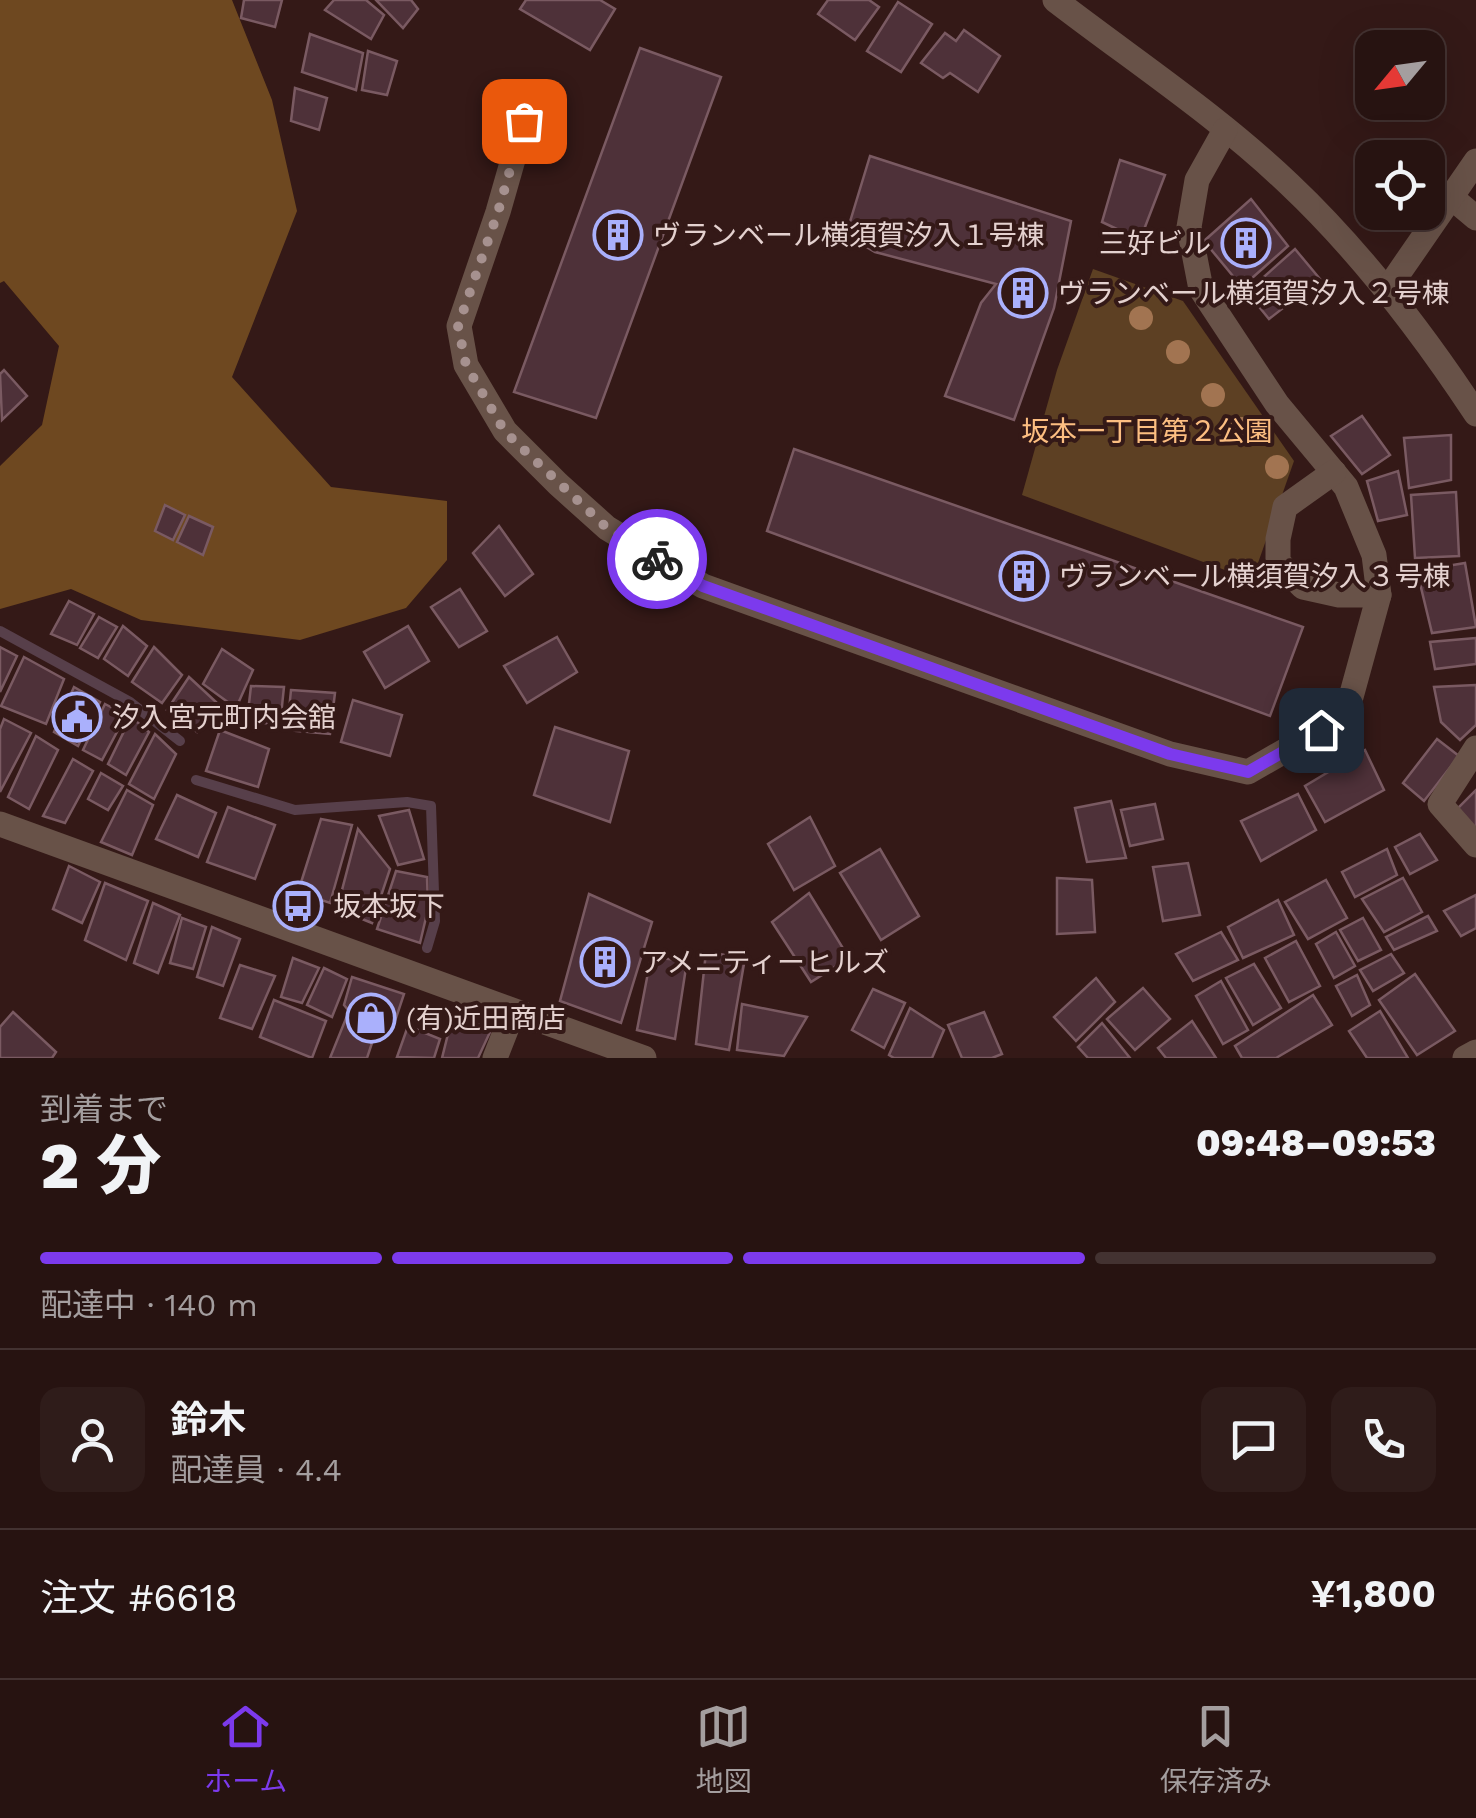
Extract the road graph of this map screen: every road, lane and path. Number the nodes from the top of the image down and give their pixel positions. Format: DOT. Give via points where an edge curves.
graph roads {
  1 [pos="1055,0"];
  2 [pos="524,121"];
  3 [pos="1225,130"];
  4 [pos="1476,161"];
  5 [pos="1451,197"];
  6 [pos="1476,218"];
  7 [pos="1387,290"];
  8 [pos="1476,414"];
  9 [pos="1334,472"];
  10 [pos="1379,596"];
  11 [pos="1476,748"];
  12 [pos="0,824"];
  13 [pos="1476,846"];
  14 [pos="513,1012"];
  15 [pos="1476,1052"];
  16 [pos="495,1058"];
  17 [pos="644,1058"];
  18 [pos="1466,1058"];
  1 -- 3 [label="street"];
  2 -- 10 [label="street" via="458,326 466,365 505,432 558,484 607,528 703,586 1170,754 1248,772 1321,730 1351,697"];
  3 -- 7 [label="street" via="1290,184"];
  3 -- 9 [label="street" via="1196,180 1190,227 1202,289 1277,404"];
  4 -- 5 [label="street"];
  5 -- 6 [label="street"];
  5 -- 7 [label="street"];
  7 -- 8 [label="street"];
  9 -- 10 [label="street" via="1374,555"];
  9 -- 10 [label="street" via="1285,507 1278,562 1302,587"];
  11 -- 13 [label="street" via="1440,804"];
  12 -- 14 [label="street"];
  14 -- 16 [label="street"];
  14 -- 17 [label="street"];
  15 -- 18 [label="street"];
}
